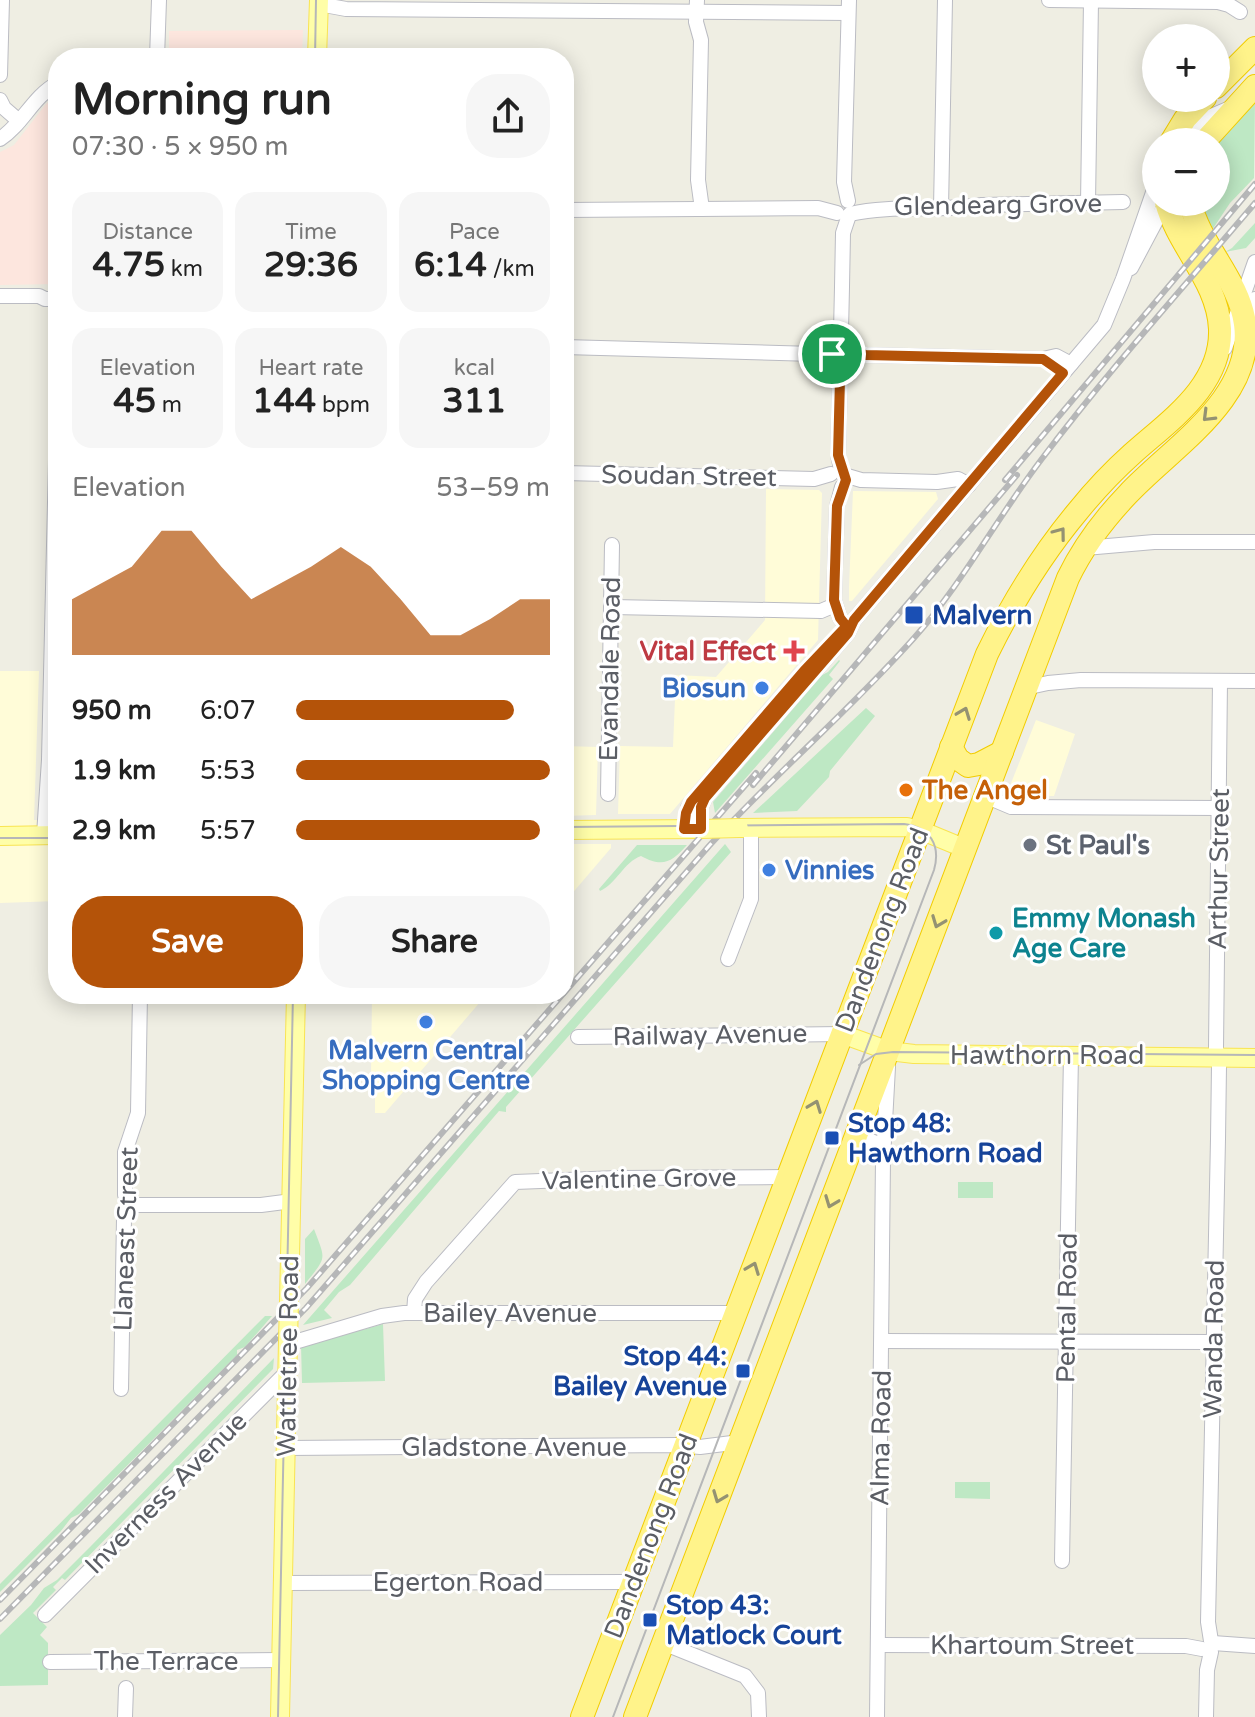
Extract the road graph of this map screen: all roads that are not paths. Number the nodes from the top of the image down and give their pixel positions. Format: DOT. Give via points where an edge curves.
graph roads {
  1 [pos="159,0"];
  2 [pos="945,0"];
  3 [pos="1049,0"];
  4 [pos="1091,1"];
  5 [pos="1,2"];
  6 [pos="319,6"];
  7 [pos="702,6"];
  8 [pos="849,7"];
  9 [pos="1240,12"];
  10 [pos="157,48"];
  11 [pos="317,48"];
  12 [pos="1255,48"];
  13 [pos="1230,73"];
  14 [pos="0,75"];
  15 [pos="1255,86"];
  16 [pos="48,89"];
  17 [pos="0,100"];
  18 [pos="1234,107"];
  19 [pos="1192,112"];
  20 [pos="7,128"];
  21 [pos="1180,128"];
  22 [pos="1200,128"];
  23 [pos="1216,128"];
  24 [pos="1123,202"];
  25 [pos="1088,203"];
  26 [pos="843,208"];
  27 [pos="941,208"];
  28 [pos="698,209"];
  29 [pos="574,210"];
  30 [pos="1145,216"];
  31 [pos="1159,216"];
  32 [pos="1172,216"];
  33 [pos="1194,216"];
  34 [pos="1183,239"];
  35 [pos="1147,242"];
  36 [pos="1255,262"];
  37 [pos="1221,265"];
  38 [pos="1123,279"];
  39 [pos="48,292"];
  40 [pos="0,296"];
  41 [pos="39,296"];
  42 [pos="48,299"];
  43 [pos="1247,300"];
  44 [pos="574,347"];
  45 [pos="840,354"];
  46 [pos="1067,368"];
  47 [pos="1210,374"];
  48 [pos="574,473"];
  49 [pos="837,480"];
  50 [pos="964,489"];
  51 [pos="1255,542"];
  52 [pos="612,545"];
  53 [pos="1085,548"];
  54 [pos="1035,571"];
  55 [pos="1068,578"];
  56 [pos="612,607"];
  57 [pos="836,609"];
  58 [pos="851,624"];
  59 [pos="1220,681"];
  60 [pos="1255,681"];
  61 [pos="1025,688"];
  62 [pos="951,747"];
  63 [pos="1002,752"];
  64 [pos="608,794"];
  65 [pos="985,796"];
  66 [pos="1220,808"];
  67 [pos="745,828"];
  68 [pos="695,829"];
  69 [pos="574,830"];
  70 [pos="920,830"];
  71 [pos="48,835"];
  72 [pos="0,836"];
  73 [pos="966,849"];
  74 [pos="728,959"];
  75 [pos="140,1004"];
  76 [pos="296,1004"];
  77 [pos="842,1034"];
  78 [pos="578,1037"];
  79 [pos="889,1051"];
  80 [pos="1071,1055"];
  81 [pos="1218,1057"];
  82 [pos="1255,1058"];
  83 [pos="856,1135"];
  84 [pos="883,1159"];
  85 [pos="787,1177"];
  86 [pos="292,1201"];
  87 [pos="131,1205"];
  88 [pos="414,1313"];
  89 [pos="736,1313"];
  90 [pos="882,1341"];
  91 [pos="288,1342"];
  92 [pos="1066,1342"];
  93 [pos="1213,1342"];
  94 [pos="288,1371"];
  95 [pos="121,1389"];
  96 [pos="740,1442"];
  97 [pos="685,1445"];
  98 [pos="286,1448"];
  99 [pos="1062,1561"];
  100 [pos="633,1582"];
  101 [pos="283,1583"];
  102 [pos="45,1615"];
  103 [pos="663,1643"];
  104 [pos="878,1645"];
  105 [pos="1208,1646"];
  106 [pos="1255,1646"];
  107 [pos="282,1660"];
  108 [pos="50,1662"];
  109 [pos="126,1688"];
  110 [pos="125,1717"];
  111 [pos="280,1717"];
  112 [pos="582,1717"];
  113 [pos="635,1717"];
  114 [pos="759,1717"];
  115 [pos="877,1717"];
  116 [pos="1206,1717"];
  1 -- 10 [label="street"];
  2 -- 27 [label="street"];
  3 -- 4 [label="street"];
  4 -- 9 [label="street" via="1221,2"];
  4 -- 25 [label="street"];
  5 -- 14 [label="street"];
  6 -- 7 [label="street"];
  6 -- 11 [label="main road"];
  7 -- 8 [label="street"];
  7 -- 28 [label="street"];
  8 -- 26 [label="street"];
  12 -- 13 [label="highway"];
  15 -- 18 [label="highway"];
  16 -- 20 [label="street"];
  17 -- 20 [label="street"];
  18 -- 22 [label="street" via="1207,118"];
  18 -- 23 [label="highway"];
  19 -- 21 [label="highway"];
  24 -- 25 [label="street, Glendearg Grove"];
  25 -- 27 [label="street, Glendearg Grove"];
  26 -- 27 [label="street, Glendearg Grove"];
  26 -- 28 [label="street, Glendearg Grove"];
  26 -- 45 [label="street"];
  28 -- 29 [label="street, Glendearg Grove"];
  30 -- 38 [label="street"];
  31 -- 35 [label="street"];
  32 -- 34 [label="highway, Dandenong Road"];
  33 -- 37 [label="highway, Dandenong Road"];
  34 -- 35 [label="street" via="1165,236"];
  34 -- 47 [label="highway, Dandenong Road" via="1217,310 1219,343"];
  35 -- 38 [label="street"];
  36 -- 37 [label="street"];
  36 -- 43 [label="street"];
  37 -- 43 [label="highway, Dandenong Road"];
  38 -- 46 [label="street" via="1104,325"];
  39 -- 41 [label="street"];
  40 -- 41 [label="street"];
  41 -- 42 [label="street"];
  43 -- 47 [label="street"];
  43 -- 53 [label="highway, Dandenong Road, one-way" via="1245,350 1223,401 1126,495"];
  44 -- 45 [label="street"];
  45 -- 46 [label="street" via="1043,359"];
  45 -- 49 [label="street"];
  46 -- 50 [label="street"];
  54 -- 47 [label="highway, Dandenong Road, one-way" via="1089,498 1193,398"];
  48 -- 49 [label="street, Soudan Street"];
  49 -- 50 [label="street" via="937,482"];
  49 -- 57 [label="street"];
  50 -- 58 [label="street"];
  51 -- 53 [label="street"];
  52 -- 56 [label="street, Evandale Road"];
  53 -- 55 [label="highway, Dandenong Road"];
  54 -- 55 [label="highway"];
  62 -- 54 [label="highway, Dandenong Road, one-way" via="987,654"];
  55 -- 61 [label="highway, Dandenong Road"];
  56 -- 57 [label="street"];
  56 -- 64 [label="street, Evandale Road"];
  57 -- 58 [label="street" via="842,623"];
  58 -- 68 [label="street" via="804,671 704,799"];
  59 -- 60 [label="street"];
  59 -- 61 [label="street" via="1081,680"];
  59 -- 66 [label="street, Arthur Street"];
  61 -- 63 [label="highway, Dandenong Road"];
  62 -- 63 [label="highway" via="968,766"];
  62 -- 70 [label="highway, Dandenong Road"];
  63 -- 65 [label="highway, Dandenong Road"];
  65 -- 66 [label="street" via="1011,807"];
  65 -- 73 [label="highway, Dandenong Road"];
  66 -- 81 [label="street, Arthur Street"];
  67 -- 68 [label="main road, bridge"];
  67 -- 70 [label="main road"];
  67 -- 74 [label="street" via="751,899"];
  68 -- 69 [label="main road"];
  70 -- 73 [label="main road"];
  70 -- 77 [label="highway, Dandenong Road"];
  71 -- 72 [label="main road"];
  73 -- 79 [label="highway, Dandenong Road, one-way"];
  75 -- 87 [label="street, Llaneast Street" via="138,1113 125,1152 125,1195"];
  76 -- 86 [label="main road, Wattletree Road"];
  77 -- 78 [label="street, Railway Avenue"];
  77 -- 79 [label="main road, Hawthorn Road"];
  85 -- 77 [label="highway, Dandenong Road, one-way"];
  79 -- 80 [label="main road, Hawthorn Road"];
  79 -- 83 [label="highway, Dandenong Road"];
  79 -- 84 [label="street, Alma Road"];
  80 -- 81 [label="main road, Hawthorn Road"];
  80 -- 92 [label="street, Pental Road"];
  81 -- 82 [label="main road, Hawthorn Road"];
  81 -- 93 [label="street, Wanda Road"];
  83 -- 84 [label="street" via="876,1143"];
  83 -- 96 [label="highway, Dandenong Road, one-way"];
  84 -- 90 [label="street, Alma Road"];
  85 -- 88 [label="street, Valentine Grove" via="515,1182 426,1282 415,1299"];
  89 -- 85 [label="highway, Dandenong Road, one-way"];
  86 -- 87 [label="street"];
  86 -- 91 [label="main road, Wattletree Road, bridge"];
  87 -- 95 [label="street, Llaneast Street" via="124,1219"];
  88 -- 89 [label="street, Bailey Avenue"];
  88 -- 91 [label="street, Bailey Avenue" via="382,1316"];
  89 -- 97 [label="highway, Dandenong Road"];
  90 -- 92 [label="street"];
  90 -- 104 [label="street, Alma Road"];
  91 -- 94 [label="main road, Wattletree Road"];
  92 -- 93 [label="street"];
  92 -- 99 [label="street, Pental Road"];
  93 -- 105 [label="street, Wanda Road"];
  94 -- 98 [label="main road, Wattletree Road"];
  94 -- 102 [label="street, Inverness Avenue"];
  96 -- 97 [label="street, Gladstone Avenue"];
  96 -- 103 [label="highway, Dandenong Road, one-way"];
  97 -- 98 [label="street, Gladstone Avenue"];
  97 -- 100 [label="highway, Dandenong Road"];
  98 -- 101 [label="main road, Wattletree Road"];
  100 -- 101 [label="street, Egerton Road"];
  100 -- 112 [label="highway, Dandenong Road"];
  101 -- 107 [label="main road, Wattletree Road"];
  103 -- 113 [label="highway, Dandenong Road"];
  103 -- 114 [label="street" via="745,1676 758,1693"];
  104 -- 105 [label="street, Khartoum Street"];
  104 -- 115 [label="street, Alma Road"];
  105 -- 106 [label="street, Khartoum Street"];
  105 -- 116 [label="street, Wanda Road"];
  107 -- 108 [label="street, The Terrace"];
  107 -- 111 [label="main road, Wattletree Road"];
  109 -- 110 [label="street"];
}
